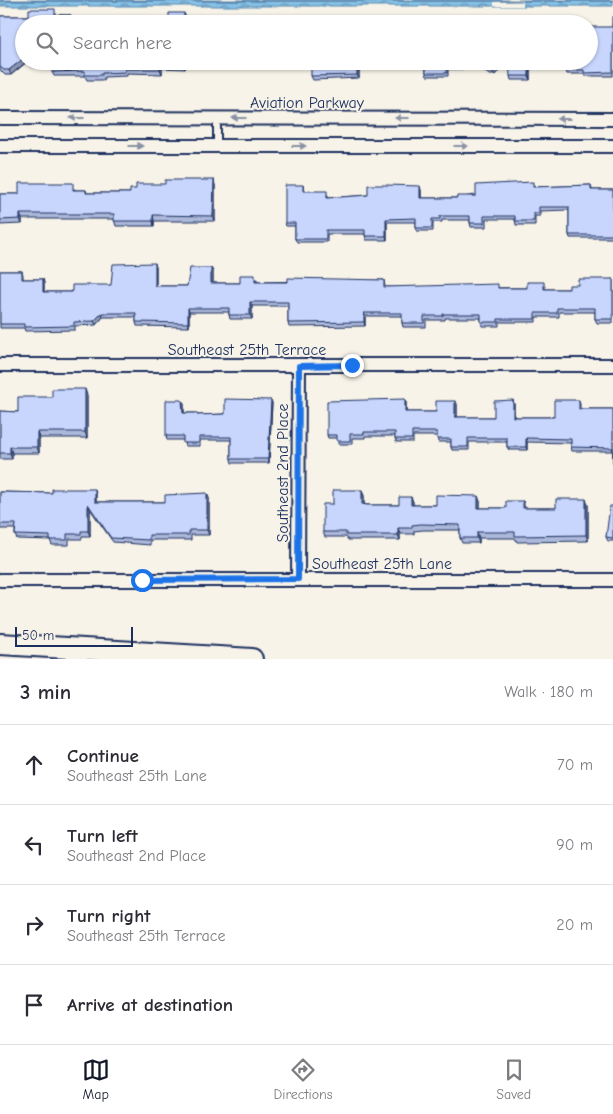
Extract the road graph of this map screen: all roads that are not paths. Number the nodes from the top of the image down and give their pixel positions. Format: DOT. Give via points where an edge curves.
graph roads {
  1 [pos="0,118"];
  2 [pos="217,118"];
  3 [pos="613,119"];
  4 [pos="0,146"];
  5 [pos="217,146"];
  6 [pos="613,146"];
  7 [pos="0,365"];
  8 [pos="613,365"];
  9 [pos="299,366"];
  10 [pos="298,579"];
  11 [pos="0,580"];
  12 [pos="613,580"];
  13 [pos="0,644"];
  14 [pos="252,659"];
  2 -- 1 [label="street, Aviation Parkway, one-way"];
  3 -- 2 [label="street, Aviation Parkway, one-way"];
  2 -- 5 [label="lane"];
  4 -- 5 [label="street, one-way"];
  5 -- 6 [label="street, one-way"];
  7 -- 9 [label="street, Southeast 25th Terrace"];
  8 -- 9 [label="street, Southeast 25th Terrace"];
  9 -- 10 [label="street, Southeast 2nd Place"];
  10 -- 11 [label="street, Southeast 25th Lane"];
  10 -- 12 [label="street, Southeast 25th Lane"];
  13 -- 14 [label="highway"];
}
